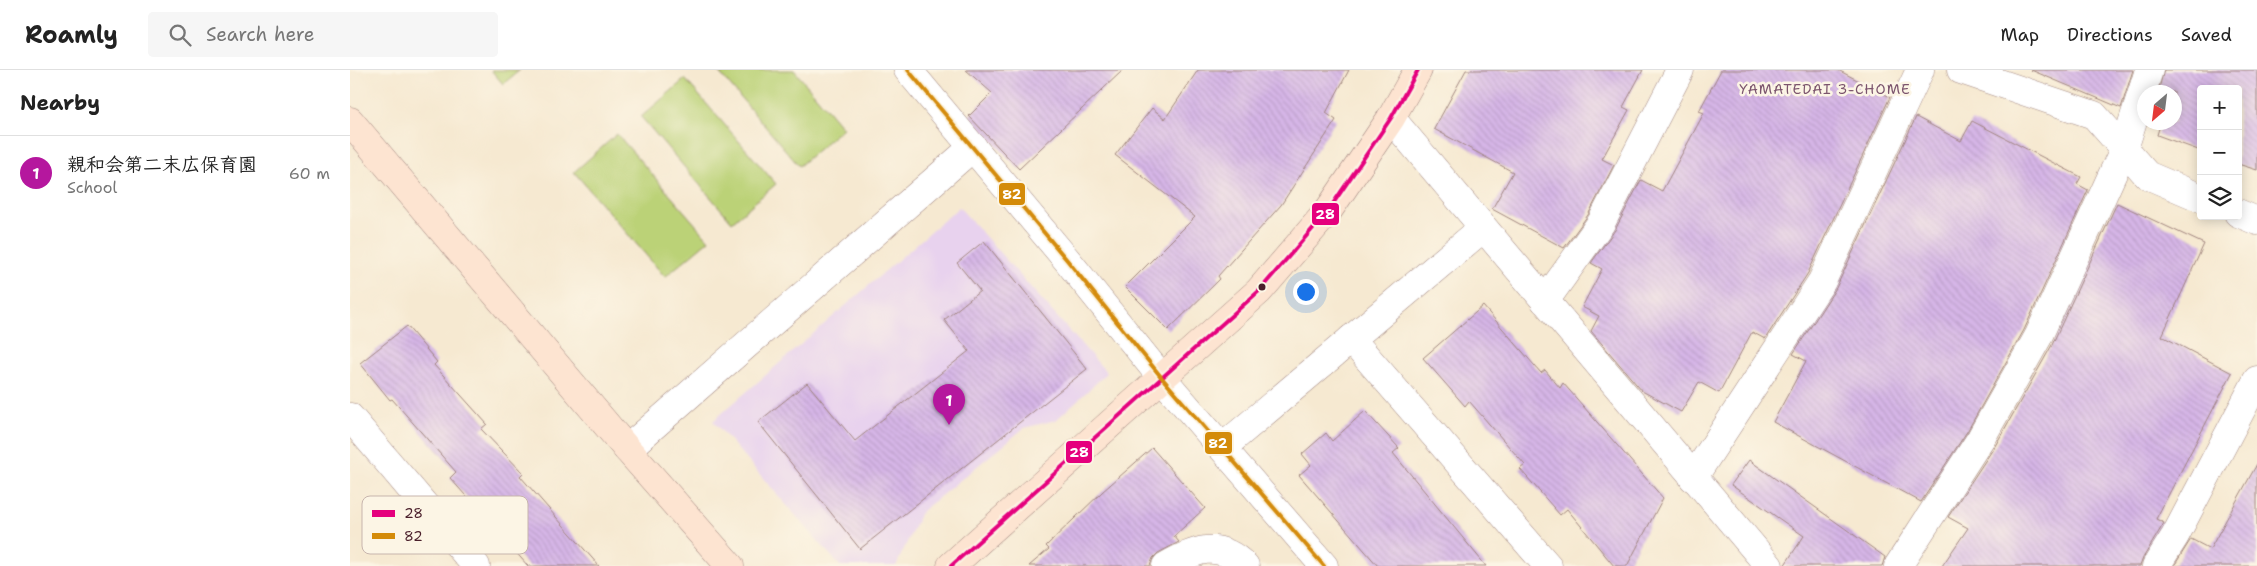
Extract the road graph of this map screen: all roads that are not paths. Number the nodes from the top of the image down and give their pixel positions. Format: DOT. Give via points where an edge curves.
graph roads {
  1 [pos="908,70"];
  2 [pos="1418,70"];
  3 [pos="1680,70"];
  4 [pos="1920,70"];
  5 [pos="1961,70"];
  6 [pos="2149,70"];
  7 [pos="1391,118"];
  8 [pos="350,121"];
  9 [pos="973,147"];
  10 [pos="2124,149"];
  11 [pos="2197,196"];
  12 [pos="2242,215"];
  13 [pos="2257,221"];
  14 [pos="1483,228"];
  15 [pos="1545,301"];
  16 [pos="1351,339"];
  17 [pos="1162,378"];
  18 [pos="2257,380"];
  19 [pos="2250,412"];
  20 [pos="350,417"];
  21 [pos="1223,447"];
  22 [pos="628,449"];
  23 [pos="1693,478"];
  24 [pos="417,496"];
  25 [pos="466,554"];
  26 [pos="476,566"];
  27 [pos="730,566"];
  28 [pos="951,566"];
  29 [pos="1166,566"];
  30 [pos="1245,566"];
  31 [pos="1324,566"];
  32 [pos="1548,566"];
  33 [pos="1769,566"];
  34 [pos="1898,566"];
  35 [pos="2156,566"];
  1 -- 9 [label="street"];
  2 -- 7 [label="street"];
  3 -- 15 [label="street" via="1601,223"];
  4 -- 23 [label="street" via="1822,281"];
  5 -- 10 [label="street" via="2094,114"];
  6 -- 10 [label="street"];
  7 -- 14 [label="street"];
  7 -- 17 [label="street" via="1328,211 1259,291"];
  8 -- 22 [label="street"];
  9 -- 17 [label="street"];
  9 -- 22 [label="street"];
  10 -- 11 [label="street" via="2147,175"];
  10 -- 34 [label="street" via="2038,337 1981,438"];
  12 -- 13 [label="street"];
  14 -- 15 [label="street"];
  14 -- 16 [label="street"];
  15 -- 23 [label="street"];
  16 -- 21 [label="street"];
  16 -- 32 [label="street"];
  17 -- 21 [label="street"];
  17 -- 28 [label="street"];
  18 -- 19 [label="street"];
  19 -- 35 [label="street"];
  20 -- 24 [label="street"];
  21 -- 31 [label="street"];
  22 -- 27 [label="street"];
  23 -- 33 [label="street"];
  25 -- 26 [label="street"];
  29 -- 30 [label="street" via="1192,551 1216,549 1238,558"];
}
